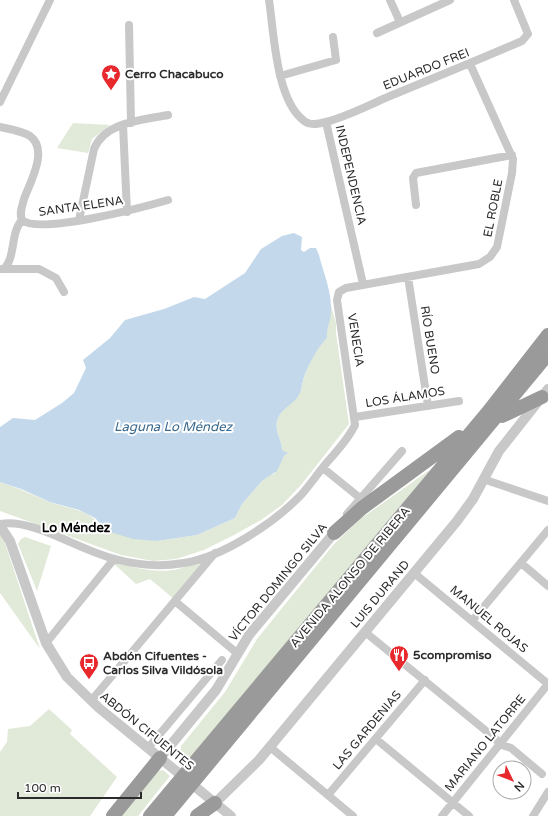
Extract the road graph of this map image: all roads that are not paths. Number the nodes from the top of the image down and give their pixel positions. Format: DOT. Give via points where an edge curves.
graph roads {
  1 [pos="50,0"];
  2 [pos="270,0"];
  3 [pos="390,0"];
  4 [pos="450,0"];
  5 [pos="514,0"];
  6 [pos="400,22"];
  7 [pos="129,25"];
  8 [pos="377,33"];
  9 [pos="332,37"];
  10 [pos="470,64"];
  11 [pos="280,76"];
  12 [pos="0,102"];
  13 [pos="168,115"];
  14 [pos="326,122"];
  15 [pos="127,124"];
  16 [pos="0,127"];
  17 [pos="512,155"];
  18 [pos="168,200"];
  19 [pos="416,205"];
  20 [pos="127,212"];
  21 [pos="22,220"];
  22 [pos="80,220"];
  23 [pos="2,269"];
  24 [pos="408,277"];
  25 [pos="363,284"];
  26 [pos="64,292"];
  27 [pos="548,335"];
  28 [pos="548,354"];
  29 [pos="545,393"];
  30 [pos="459,401"];
  31 [pos="428,406"];
  32 [pos="355,417"];
  33 [pos="490,417"];
  34 [pos="402,451"];
  35 [pos="323,468"];
  36 [pos="483,479"];
  37 [pos="360,498"];
  38 [pos="548,501"];
  39 [pos="0,525"];
  40 [pos="548,530"];
  41 [pos="334,533"];
  42 [pos="216,552"];
  43 [pos="114,559"];
  44 [pos="520,563"];
  45 [pos="414,573"];
  46 [pos="548,586"];
  47 [pos="176,602"];
  48 [pos="472,621"];
  49 [pos="366,632"];
  50 [pos="46,643"];
  51 [pos="238,654"];
  52 [pos="222,660"];
  53 [pos="425,680"];
  54 [pos="548,684"];
  55 [pos="91,701"];
  56 [pos="376,739"];
  57 [pos="499,744"];
  58 [pos="270,747"];
  59 [pos="148,748"];
  60 [pos="160,758"];
  61 [pos="542,774"];
  62 [pos="180,789"];
  63 [pos="548,792"];
  64 [pos="328,795"];
  65 [pos="215,803"];
  66 [pos="453,803"];
  67 [pos="113,816"];
  68 [pos="150,816"];
  69 [pos="165,816"];
  70 [pos="197,816"];
  71 [pos="231,816"];
  72 [pos="353,816"];
  73 [pos="442,816"];
  74 [pos="469,816"];
  75 [pos="533,816"];
  1 -- 12 [label="street"];
  2 -- 11 [label="street, INDEPENDENCIA"];
  3 -- 6 [label="street"];
  4 -- 6 [label="street"];
  5 -- 10 [label="street, EDUARDO FREI" via="528,36"];
  6 -- 8 [label="street"];
  7 -- 15 [label="street"];
  9 -- 11 [label="street" via="336,60"];
  10 -- 14 [label="street, EDUARDO FREI"];
  10 -- 17 [label="street, EL ROBLE"];
  11 -- 14 [label="street, INDEPENDENCIA" via="288,100 302,120 311,124"];
  13 -- 15 [label="street"];
  14 -- 25 [label="street, INDEPENDENCIA"];
  15 -- 20 [label="street"];
  15 -- 22 [label="street" via="103,134 97,140"];
  16 -- 21 [label="street" via="26,134 38,147 38,159 20,213"];
  17 -- 19 [label="street" via="414,174"];
  17 -- 24 [label="street, EL ROBLE" via="512,173 494,253 480,264"];
  18 -- 20 [label="street, SANTA ELENA"];
  20 -- 22 [label="street, SANTA ELENA"];
  21 -- 22 [label="street, SANTA ELENA" via="32,225"];
  21 -- 23 [label="street" via="16,228 7,264"];
  23 -- 26 [label="street" via="45,271 56,278"];
  24 -- 25 [label="street, EL ROBLE"];
  24 -- 31 [label="street, RÍO BUENO"];
  25 -- 32 [label="street, VENECIA" via="343,289 337,297"];
  27 -- 33 [label="highway, AVENIDA ALONSO DE RIBERA"];
  28 -- 33 [label="highway, AVENIDA ALONSO DE RIBERA"];
  29 -- 33 [label="highway" via="511,411"];
  29 -- 36 [label="street, LUIS DURAND" via="499,451"];
  30 -- 31 [label="street, LOS ÁLAMOS"];
  31 -- 32 [label="street, LOS ÁLAMOS"];
  32 -- 35 [label="street" via="353,430"];
  33 -- 41 [label="highway" via="362,508"];
  33 -- 62 [label="highway, AVENIDA ALONSO DE RIBERA"];
  34 -- 37 [label="street, VÍCTOR DOMINGO SILVA"];
  35 -- 37 [label="street"];
  35 -- 42 [label="street" via="287,508 257,531"];
  36 -- 38 [label="street"];
  36 -- 45 [label="street, LUIS DURAND" via="465,510"];
  37 -- 41 [label="street, VÍCTOR DOMINGO SILVA"];
  39 -- 43 [label="street" via="10,522 29,526"];
  39 -- 50 [label="street, ABDÓN CIFUENTES" via="10,541"];
  40 -- 44 [label="street"];
  41 -- 51 [label="street, VÍCTOR DOMINGO SILVA" via="249,635"];
  42 -- 43 [label="street" via="185,563 169,565"];
  42 -- 47 [label="street"];
  43 -- 50 [label="street"];
  44 -- 46 [label="street"];
  44 -- 48 [label="street"];
  45 -- 48 [label="street, MANUEL ROJAS"];
  45 -- 49 [label="street, LUIS DURAND"];
  47 -- 51 [label="street"];
  47 -- 55 [label="street"];
  48 -- 54 [label="street, MANUEL ROJAS"];
  49 -- 53 [label="street"];
  49 -- 58 [label="street, LUIS DURAND"];
  50 -- 55 [label="street, ABDÓN CIFUENTES" via="67,677"];
  51 -- 60 [label="street, VÍCTOR DOMINGO SILVA" via="212,695"];
  52 -- 59 [label="street"];
  53 -- 56 [label="street, LAS GARDENIAS"];
  53 -- 57 [label="street"];
  54 -- 57 [label="street, MARIANO LATORRE"];
  55 -- 59 [label="street, ABDÓN CIFUENTES"];
  56 -- 64 [label="street, LAS GARDENIAS"];
  56 -- 66 [label="street"];
  57 -- 61 [label="street" via="511,748"];
  57 -- 66 [label="street, MARIANO LATORRE" via="497,750"];
  58 -- 64 [label="street"];
  58 -- 65 [label="street, LUIS DURAND"];
  59 -- 60 [label="street, ABDÓN CIFUENTES"];
  60 -- 65 [label="street, ABDÓN CIFUENTES"];
  60 -- 67 [label="highway"];
  62 -- 68 [label="highway, AVENIDA ALONSO DE RIBERA"];
  62 -- 69 [label="highway, AVENIDA ALONSO DE RIBERA"];
  63 -- 75 [label="street"];
  64 -- 72 [label="street"];
  65 -- 70 [label="highway"];
  65 -- 71 [label="street, ABDÓN CIFUENTES"];
  66 -- 73 [label="street, MARIANO LATORRE"];
  66 -- 74 [label="street"];
}
